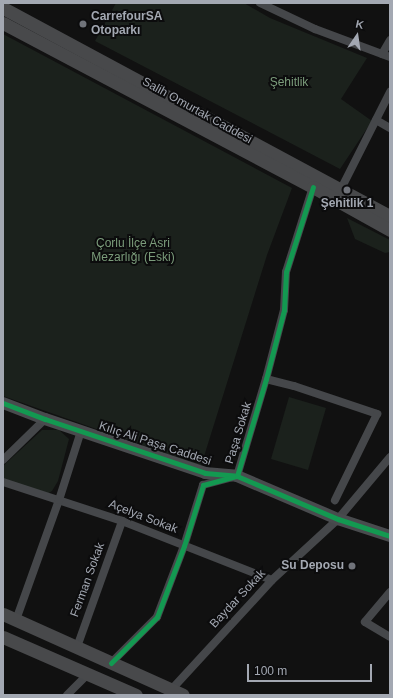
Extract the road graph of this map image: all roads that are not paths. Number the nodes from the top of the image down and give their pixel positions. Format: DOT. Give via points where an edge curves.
graph roads {
  1 [pos="260,3"];
  2 [pos="3,8"];
  3 [pos="3,23"];
  4 [pos="390,40"];
  5 [pos="386,56"];
  6 [pos="390,92"];
  7 [pos="376,120"];
  8 [pos="390,128"];
  9 [pos="313,188"];
  10 [pos="341,190"];
  11 [pos="390,216"];
  12 [pos="390,230"];
  13 [pos="266,379"];
  14 [pos="3,403"];
  15 [pos="45,419"];
  16 [pos="81,431"];
  17 [pos="390,457"];
  18 [pos="3,460"];
  19 [pos="237,476"];
  20 [pos="3,482"];
  21 [pos="59,500"];
  22 [pos="335,500"];
  23 [pos="338,519"];
  24 [pos="122,521"];
  25 [pos="390,536"];
  26 [pos="184,546"];
  27 [pos="272,580"];
  28 [pos="390,592"];
  29 [pos="3,614"];
  30 [pos="16,620"];
  31 [pos="3,637"];
  32 [pos="390,638"];
  33 [pos="77,648"];
  34 [pos="111,663"];
  35 [pos="88,674"];
  36 [pos="177,692"];
  37 [pos="67,695"];
  38 [pos="136,695"];
  1 -- 5 [label="street" via="315,29"];
  2 -- 10 [label="main road, Salih Omurtak Caddesi"];
  3 -- 9 [label="main road, Salih Omurtak Caddesi"];
  4 -- 5 [label="street"];
  6 -- 7 [label="street"];
  7 -- 8 [label="street"];
  7 -- 10 [label="street"];
  9 -- 12 [label="main road, Salih Omurtak Caddesi"];
  9 -- 13 [label="street, Paşa Sokak" via="286,272 284,310"];
  10 -- 11 [label="main road, Salih Omurtak Caddesi"];
  13 -- 19 [label="street, Paşa Sokak"];
  13 -- 22 [label="street" via="377,414"];
  14 -- 15 [label="street, Kılıç Ali Paşa Caddesi"];
  15 -- 16 [label="street, Kılıç Ali Paşa Caddesi"];
  15 -- 18 [label="street"];
  16 -- 19 [label="street, Kılıç Ali Paşa Caddesi" via="205,473"];
  16 -- 21 [label="street"];
  17 -- 23 [label="street, Baydar Sokak"];
  19 -- 23 [label="street, Kılıç Ali Paşa Caddesi"];
  19 -- 26 [label="street, Paşa Sokak" via="203,485"];
  20 -- 21 [label="street, Açelya Sokak"];
  21 -- 24 [label="street, Açelya Sokak"];
  21 -- 30 [label="street"];
  23 -- 25 [label="street, Kılıç Ali Paşa Caddesi"];
  23 -- 27 [label="street, Baydar Sokak"];
  24 -- 26 [label="street, Açelya Sokak"];
  24 -- 33 [label="street, Ferman Sokak"];
  26 -- 27 [label="street, Açelya Sokak"];
  26 -- 34 [label="street, Paşa Sokak" via="157,617"];
  27 -- 36 [label="street, Baydar Sokak"];
  28 -- 32 [label="street" via="365,622"];
  29 -- 30 [label="main road"];
  30 -- 33 [label="main road"];
  31 -- 35 [label="main road"];
  33 -- 34 [label="main road"];
  34 -- 36 [label="main road"];
  35 -- 37 [label="street"];
  35 -- 38 [label="main road"];
}
